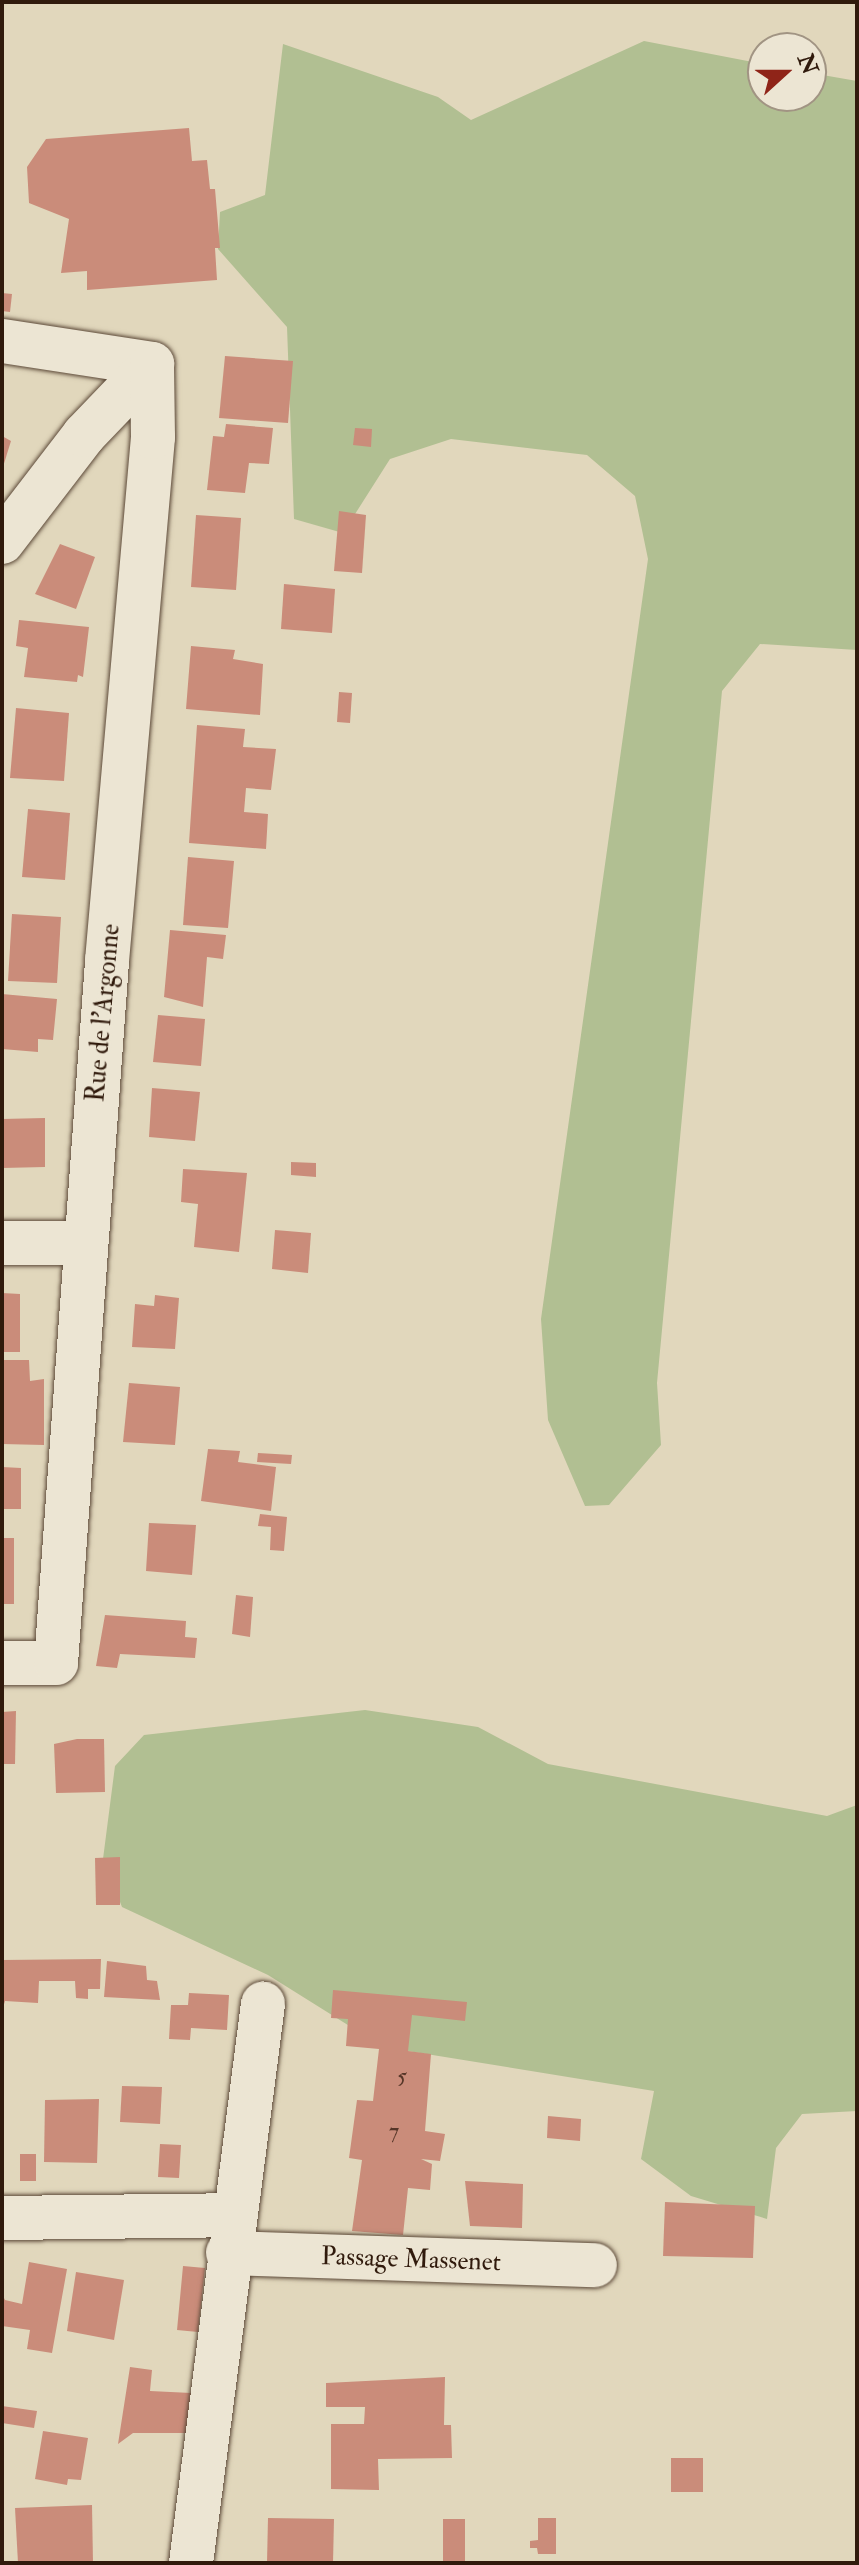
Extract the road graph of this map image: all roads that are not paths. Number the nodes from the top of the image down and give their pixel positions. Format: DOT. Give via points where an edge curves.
graph roads {
  1 [pos="2,341"];
  2 [pos="152,364"];
  3 [pos="2,542"];
  4 [pos="2,1243"];
  5 [pos="86,1243"];
  6 [pos="2,1663"];
  7 [pos="263,2004"];
  8 [pos="2,2218"];
  9 [pos="232,2234"];
  10 [pos="595,2265"];
  11 [pos="191,2563"];
  1 -- 2 [label="street"];
  2 -- 3 [label="street" via="84,435"];
  2 -- 5 [label="street, Rue de l'Argonne" via="153,437"];
  4 -- 5 [label="street"];
  5 -- 6 [label="street, Rue de l'Argonne" via="56,1663"];
  7 -- 9 [label="street"];
  8 -- 9 [label="street, Passage Massenet"];
  9 -- 10 [label="street, Passage Massenet"];
  9 -- 11 [label="street"];
}
